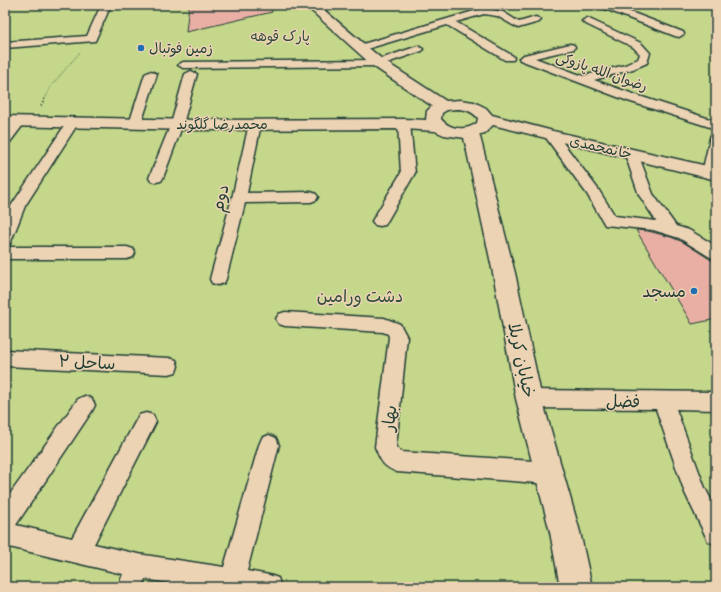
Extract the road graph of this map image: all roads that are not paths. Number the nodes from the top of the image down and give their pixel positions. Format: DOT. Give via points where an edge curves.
graph roads {
  1 [pos="106,5"];
  2 [pos="313,5"];
  3 [pos="492,5"];
  4 [pos="496,5"];
  5 [pos="603,5"];
  6 [pos="711,5"];
  7 [pos="716,8"];
  8 [pos="536,20"];
  9 [pos="587,22"];
  10 [pos="450,23"];
  11 [pos="678,34"];
  12 [pos="5,45"];
  13 [pos="570,47"];
  14 [pos="360,48"];
  15 [pos="418,49"];
  16 [pos="509,58"];
  17 [pos="378,63"];
  18 [pos="151,74"];
  19 [pos="582,80"];
  20 [pos="443,106"];
  21 [pos="20,121"];
  22 [pos="73,122"];
  23 [pos="135,124"];
  24 [pos="178,124"];
  25 [pos="255,124"];
  26 [pos="404,124"];
  27 [pos="479,125"];
  28 [pos="716,125"];
  29 [pos="438,126"];
  30 [pos="550,135"];
  31 [pos="5,138"];
  32 [pos="716,138"];
  33 [pos="632,154"];
  34 [pos="713,173"];
  35 [pos="156,178"];
  36 [pos="239,198"];
  37 [pos="311,198"];
  38 [pos="380,222"];
  39 [pos="671,231"];
  40 [pos="5,240"];
  41 [pos="5,253"];
  42 [pos="716,253"];
  43 [pos="127,254"];
  44 [pos="218,279"];
  45 [pos="285,319"];
  46 [pos="5,358"];
  47 [pos="169,366"];
  48 [pos="529,399"];
  49 [pos="663,401"];
  50 [pos="716,401"];
  51 [pos="85,405"];
  52 [pos="146,422"];
  53 [pos="269,445"];
  54 [pos="549,473"];
  55 [pos="5,521"];
  56 [pos="716,533"];
  57 [pos="5,534"];
  58 [pos="77,552"];
  59 [pos="134,577"];
  60 [pos="232,581"];
  61 [pos="269,587"];
  62 [pos="576,587"];
  1 -- 12 [label="street" via="91,39"];
  2 -- 14 [label="main road"];
  3 -- 4 [label="street"];
  5 -- 11 [label="street"];
  6 -- 7 [label="street"];
  8 -- 10 [label="street" via="518,25 500,14 484,11"];
  9 -- 19 [label="street" via="637,45 645,53 642,61 629,67"];
  10 -- 14 [label="street"];
  10 -- 16 [label="street"];
  13 -- 19 [label="street, رضوان الله پازوکی" via="524,58"];
  14 -- 17 [label="main road"];
  15 -- 17 [label="street"];
  17 -- 20 [label="main road"];
  17 -- 24 [label="street" via="187,70"];
  18 -- 23 [label="street"];
  19 -- 28 [label="street, رضوان الله پازوکی"];
  20 -- 27 [label="main road" via="469,105 480,110"];
  20 -- 29 [label="main road" via="433,115"];
  21 -- 22 [label="main road, محمدرضا گلگوند"];
  21 -- 31 [label="street"];
  22 -- 23 [label="main road, محمدرضا گلگوند"];
  22 -- 40 [label="street" via="18,206"];
  23 -- 24 [label="main road, محمدرضا گلگوند"];
  24 -- 25 [label="main road, محمدرضا گلگوند"];
  24 -- 35 [label="street"];
  25 -- 26 [label="main road, محمدرضا گلگوند"];
  25 -- 36 [label="street, دوم"];
  26 -- 29 [label="main road, محمدرضا گلگوند"];
  26 -- 38 [label="street" via="408,173"];
  27 -- 29 [label="main road, خانمحمدی" via="457,133"];
  27 -- 30 [label="main road, خانمحمدی"];
  27 -- 48 [label="main road, خیابان کربلا"];
  30 -- 33 [label="main road, خانمحمدی"];
  30 -- 39 [label="street" via="593,192 610,221 652,225"];
  32 -- 34 [label="street"];
  33 -- 34 [label="main road, خانمحمدی"];
  33 -- 39 [label="street" via="646,195"];
  36 -- 37 [label="street"];
  36 -- 44 [label="street, دوم"];
  39 -- 42 [label="street" via="684,234"];
  41 -- 43 [label="street"];
  45 -- 54 [label="street, بهار" via="384,325 394,329 398,337 385,447 389,456 397,462"];
  46 -- 47 [label="street, ساحل ۲"];
  48 -- 49 [label="street, فضل"];
  48 -- 54 [label="main road, خیابان کربلا"];
  49 -- 50 [label="street, فضل"];
  49 -- 56 [label="street" via="696,493"];
  51 -- 55 [label="street"];
  52 -- 58 [label="street"];
  53 -- 60 [label="street"];
  54 -- 62 [label="main road, خیابان کربلا"];
  57 -- 58 [label="street"];
  58 -- 59 [label="street"];
  59 -- 60 [label="street"];
  60 -- 61 [label="street"];
}
